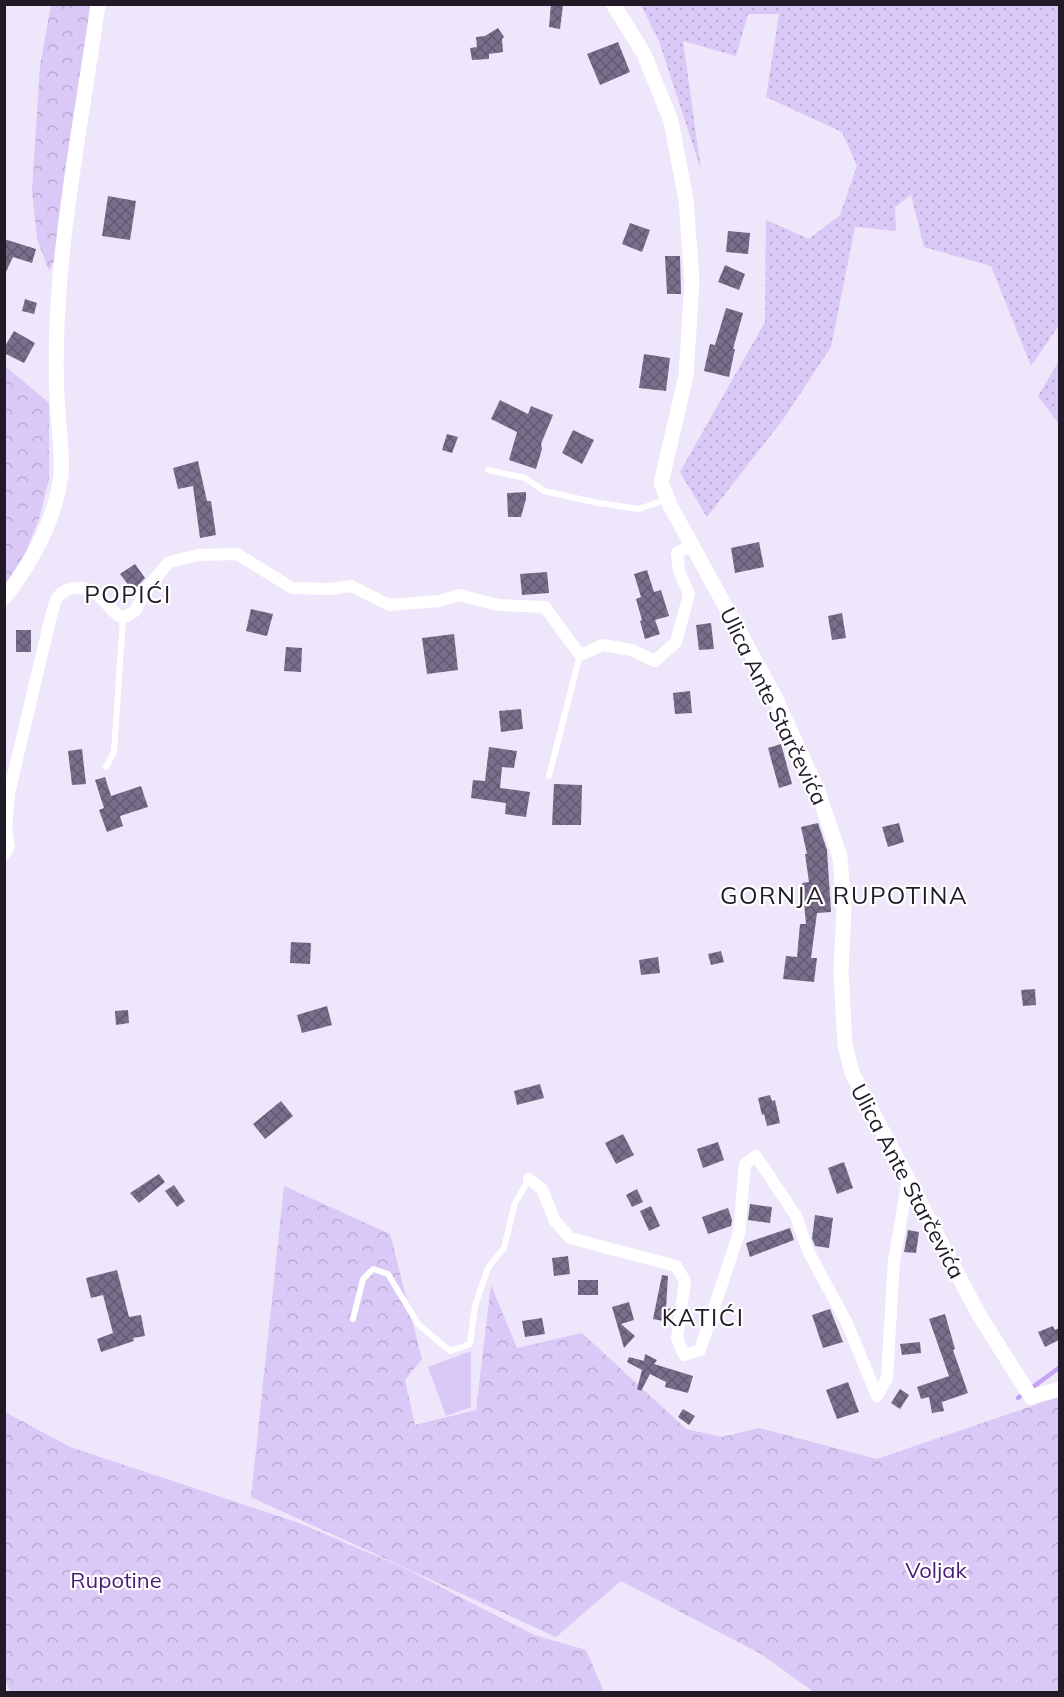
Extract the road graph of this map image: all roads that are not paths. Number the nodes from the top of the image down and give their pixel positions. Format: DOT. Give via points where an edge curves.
graph roads {
  1 [pos="98,4"];
  2 [pos="613,4"];
  3 [pos="488,470"];
  4 [pos="668,499"];
  5 [pos="692,545"];
  6 [pos="4,598"];
  7 [pos="123,618"];
  8 [pos="580,655"];
  9 [pos="106,767"];
  10 [pos="549,776"];
  11 [pos="4,855"];
  12 [pos="529,1179"];
  13 [pos="908,1179"];
  14 [pos="352,1319"];
  15 [pos="1059,1389"];
  1 -- 6 [label="street" via="66,208 57,300 61,474 41,540"];
  2 -- 4 [label="street, Ulica Ante Starčevića" via="644,54 671,121 686,200 692,281 686,376 662,483"];
  3 -- 4 [label="lane" via="525,478 544,491 598,503 639,509"];
  4 -- 5 [label="street, Ulica Ante Starčevića"];
  5 -- 8 [label="street" via="677,553 679,571 689,594 676,642 656,661 631,650 603,645"];
  5 -- 13 [label="street, Ulica Ante Starčevića" via="775,697 817,789 840,857 845,1044 852,1073"];
  7 -- 8 [label="street" via="135,611 147,588 169,562 198,555 237,554 292,588 351,586 389,605 439,601 459,595 500,605 545,607"];
  7 -- 9 [label="lane" via="114,752"];
  7 -- 11 [label="street" via="90,589 72,588 58,597 9,793 9,846"];
  8 -- 10 [label="lane"];
  12 -- 13 [label="street" via="542,1189 555,1221 570,1238 676,1266 685,1281 677,1338 684,1355 700,1350 740,1233 746,1164 756,1156 796,1215 808,1251 847,1323 877,1396 887,1378 894,1261"];
  12 -- 14 [label="lane" via="515,1203 504,1248 488,1268 475,1306 470,1344 450,1351 418,1324 388,1274 373,1269 363,1279"];
  13 -- 15 [label="street, Ulica Ante Starčevića" via="979,1315 1031,1397"];
}
